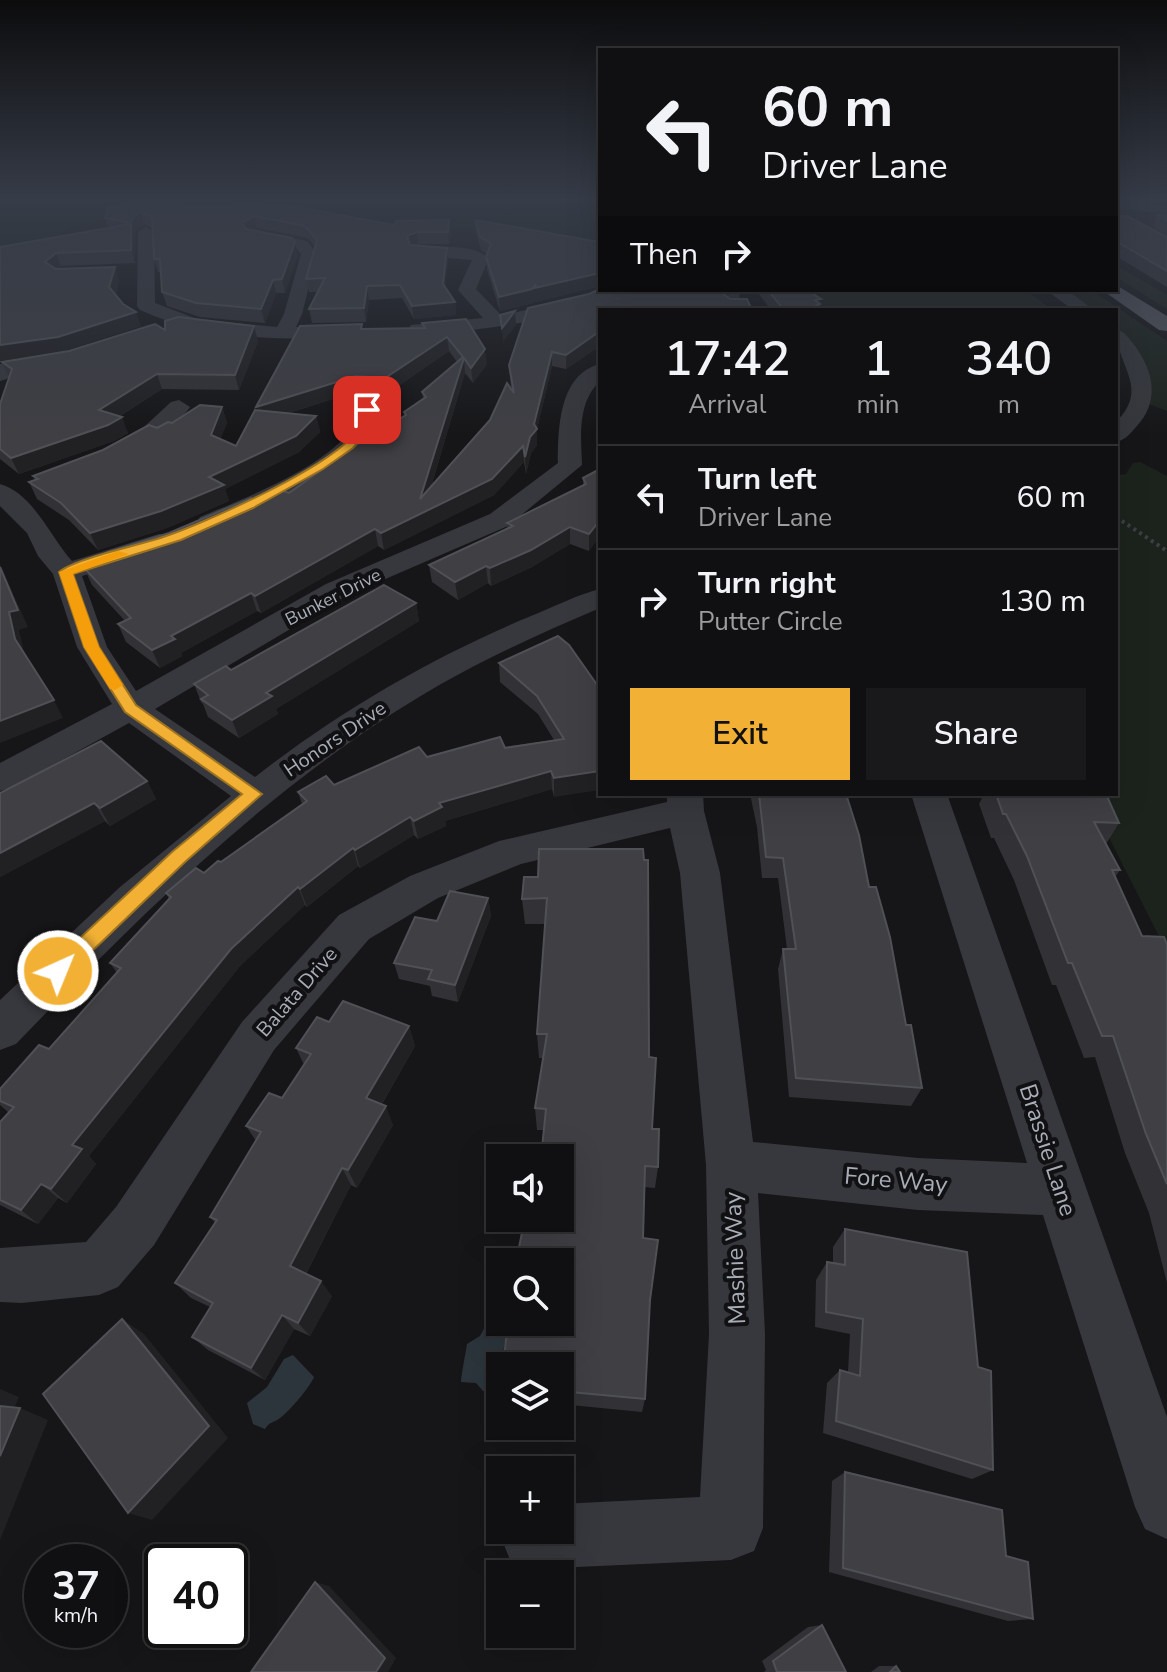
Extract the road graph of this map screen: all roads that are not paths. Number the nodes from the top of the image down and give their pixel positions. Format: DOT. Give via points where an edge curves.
graph roads {
  1 [pos="140,279"];
  2 [pos="302,279"];
  3 [pos="471,279"];
  4 [pos="609,292"];
  5 [pos="1036,292"];
  6 [pos="1058,292"];
  7 [pos="1115,292"];
  8 [pos="590,301"];
  9 [pos="609,308"];
  10 [pos="1058,308"];
  11 [pos="1082,308"];
  12 [pos="496,321"];
  13 [pos="182,322"];
  14 [pos="1167,325"];
  15 [pos="394,331"];
  16 [pos="153,332"];
  17 [pos="284,332"];
  18 [pos="367,332"];
  19 [pos="1118,338"];
  20 [pos="598,371"];
  21 [pos="179,407"];
  22 [pos="367,410"];
  23 [pos="1135,411"];
  24 [pos="1118,432"];
  25 [pos="93,460"];
  26 [pos="33,483"];
  27 [pos="2,493"];
  28 [pos="66,572"];
  29 [pos="598,599"];
  30 [pos="131,708"];
  31 [pos="0,778"];
  32 [pos="254,794"];
  33 [pos="930,796"];
  34 [pos="685,802"];
  35 [pos="0,1030"];
  36 [pos="731,1165"];
  37 [pos="1061,1190"];
  38 [pos="0,1275"];
  39 [pos="1167,1507"];
  40 [pos="574,1535"];
  1 -- 13 [label="street" via="146,306"];
  2 -- 17 [label="street"];
  3 -- 12 [label="street" via="467,290"];
  4 -- 8 [label="street"];
  5 -- 10 [label="street"];
  6 -- 11 [label="street"];
  7 -- 14 [label="main road"];
  8 -- 9 [label="street"];
  8 -- 12 [label="street"];
  12 -- 15 [label="street"];
  13 -- 16 [label="street"];
  13 -- 17 [label="street" via="239,332"];
  17 -- 18 [label="street"];
  19 -- 23 [label="street" via="1135,361 1143,385"];
  20 -- 30 [label="street, Bunker Drive" via="575,397 570,465 539,492 499,520 336,590"];
  21 -- 25 [label="street" via="153,431"];
  22 -- 28 [label="street" via="363,429 349,446 248,505 184,534"];
  23 -- 24 [label="street"];
  26 -- 27 [label="street"];
  27 -- 28 [label="street" via="39,530"];
  28 -- 30 [label="street" via="92,647"];
  29 -- 32 [label="street, Honors Drive" via="472,655 359,720"];
  30 -- 31 [label="street, Bunker Drive"];
  30 -- 32 [label="street"];
  32 -- 35 [label="street, Honors Drive" via="97,931"];
  33 -- 37 [label="street, Brassie Lane"];
  34 -- 36 [label="street, Mashie Way" via="700,873"];
  34 -- 38 [label="street, Balata Drive" via="513,851 424,887 354,927 258,1036 135,1226 99,1268"];
  36 -- 37 [label="street, Fore Way" via="918,1184"];
  36 -- 40 [label="street, Mashie Way" via="737,1334 731,1528"];
  37 -- 39 [label="street, Brassie Lane"];
}
